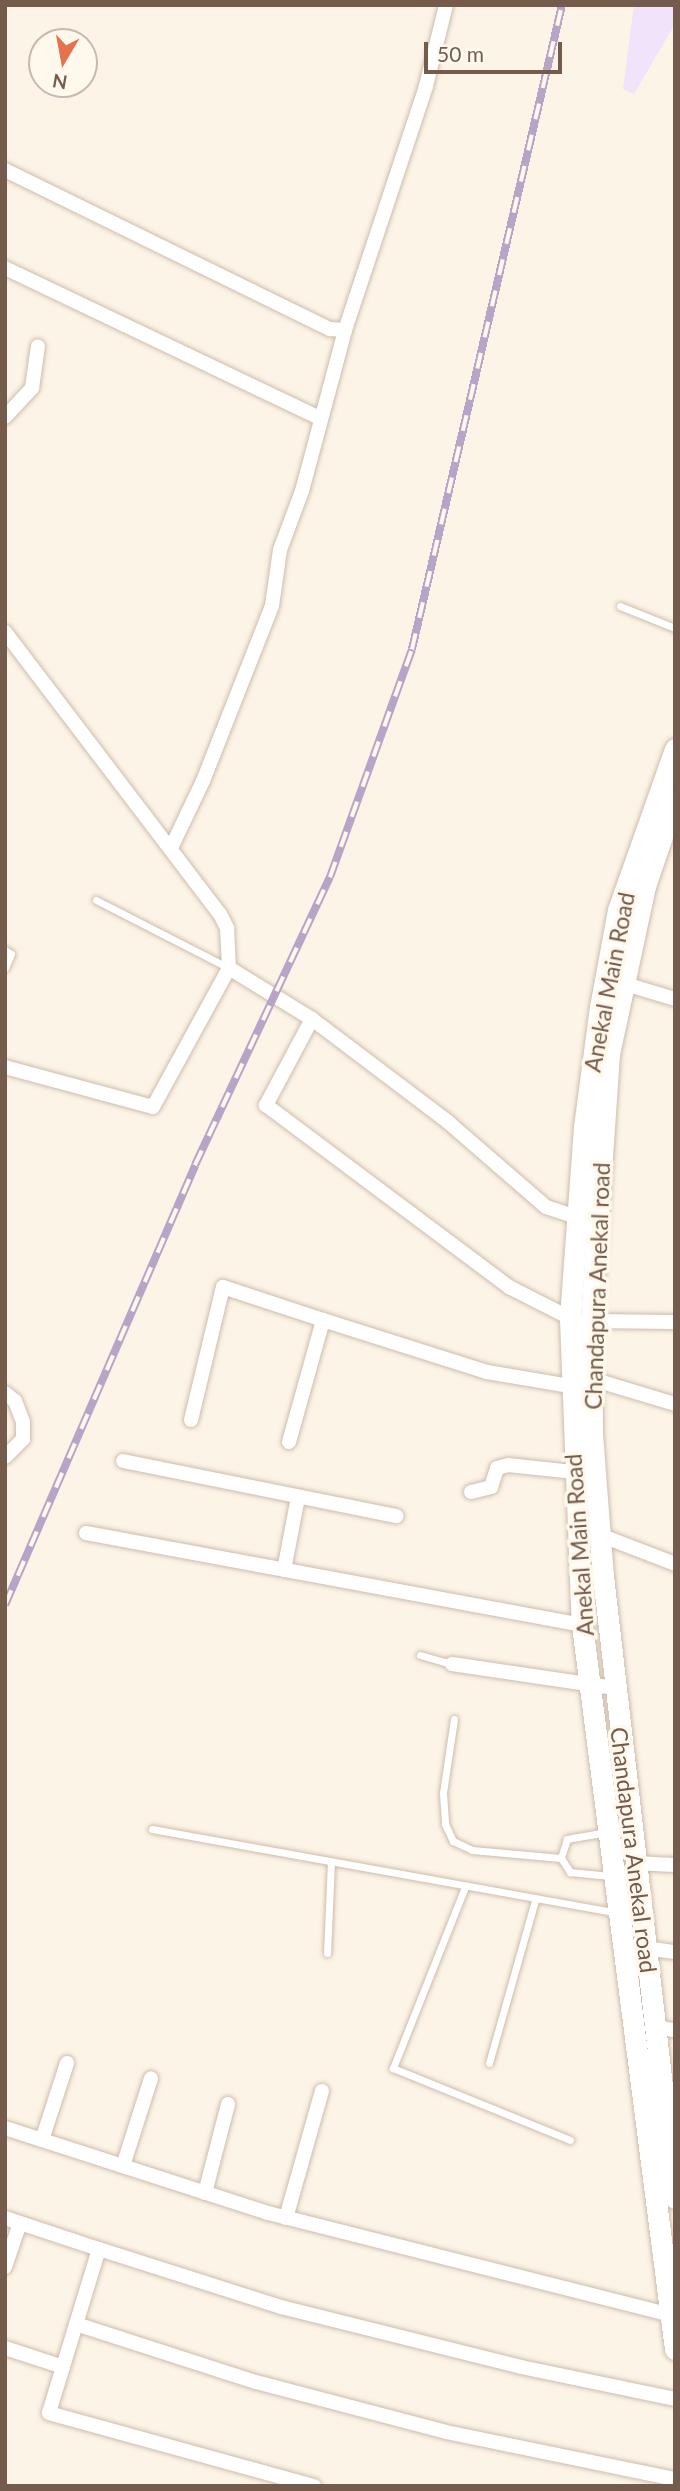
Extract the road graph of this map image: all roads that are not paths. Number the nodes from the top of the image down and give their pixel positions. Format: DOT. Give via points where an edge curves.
graph roads {
  1 [pos="446,5"];
  2 [pos="5,170"];
  3 [pos="5,268"];
  4 [pos="345,330"];
  5 [pos="38,346"];
  6 [pos="5,416"];
  7 [pos="321,419"];
  8 [pos="620,606"];
  9 [pos="675,628"];
  10 [pos="5,632"];
  11 [pos="675,749"];
  12 [pos="675,798"];
  13 [pos="171,848"];
  14 [pos="96,900"];
  15 [pos="5,950"];
  16 [pos="5,968"];
  17 [pos="229,968"];
  18 [pos="622,982"];
  19 [pos="675,999"];
  20 [pos="312,1019"];
  21 [pos="5,1067"];
  22 [pos="575,1217"];
  23 [pos="596,1222"];
  24 [pos="570,1318"];
  25 [pos="323,1320"];
  26 [pos="591,1321"];
  27 [pos="675,1321"];
  28 [pos="592,1379"];
  29 [pos="570,1386"];
  30 [pos="5,1393"];
  31 [pos="675,1404"];
  32 [pos="191,1420"];
  33 [pos="289,1442"];
  34 [pos="5,1457"];
  35 [pos="122,1461"];
  36 [pos="573,1472"];
  37 [pos="471,1492"];
  38 [pos="298,1497"];
  39 [pos="397,1516"];
  40 [pos="86,1533"];
  41 [pos="600,1535"];
  42 [pos="675,1564"];
  43 [pos="284,1570"];
  44 [pos="582,1625"];
  45 [pos="420,1655"];
  46 [pos="452,1664"];
  47 [pos="591,1688"];
  48 [pos="614,1688"];
  49 [pos="454,1719"];
  50 [pos="152,1829"];
  51 [pos="609,1832"];
  52 [pos="561,1858"];
  53 [pos="331,1862"];
  54 [pos="636,1863"];
  55 [pos="675,1865"];
  56 [pos="614,1876"];
  57 [pos="465,1887"];
  58 [pos="535,1900"];
  59 [pos="619,1916"];
  60 [pos="642,1917"];
  61 [pos="645,1948"];
  62 [pos="675,1952"];
  63 [pos="327,1953"];
  64 [pos="666,2029"];
  65 [pos="66,2063"];
  66 [pos="489,2063"];
  67 [pos="151,2078"];
  68 [pos="321,2091"];
  69 [pos="228,2104"];
  70 [pos="670,2116"];
  71 [pos="5,2128"];
  72 [pos="42,2140"];
  73 [pos="570,2140"];
  74 [pos="123,2166"];
  75 [pos="205,2193"];
  76 [pos="675,2198"];
  77 [pos="5,2218"];
  78 [pos="286,2218"];
  79 [pos="20,2222"];
  80 [pos="99,2249"];
  81 [pos="5,2267"];
  82 [pos="671,2315"];
  83 [pos="76,2324"];
  84 [pos="5,2348"];
  85 [pos="675,2349"];
  86 [pos="63,2367"];
  87 [pos="675,2399"];
  88 [pos="675,2479"];
  89 [pos="314,2486"];
  1 -- 4 [label="street" via="426,86"];
  2 -- 4 [label="street" via="330,329"];
  3 -- 7 [label="street"];
  4 -- 7 [label="street"];
  5 -- 6 [label="street" via="32,388"];
  7 -- 13 [label="street" via="280,550 272,606 203,781"];
  8 -- 9 [label="lane"];
  10 -- 13 [label="street"];
  11 -- 22 [label="main road, Anekal Main Road" via="618,910 597,1033"];
  12 -- 18 [label="main road, Chandapura Anekal road" via="645,886"];
  13 -- 17 [label="street" via="220,914 230,947"];
  14 -- 17 [label="lane"];
  15 -- 16 [label="lane" via="10,954"];
  17 -- 20 [label="street"];
  17 -- 21 [label="street" via="153,1107"];
  18 -- 19 [label="street"];
  18 -- 23 [label="main road, Chandapura Anekal road" via="609,1054"];
  20 -- 22 [label="street" via="448,1122 546,1207"];
  20 -- 24 [label="street" via="266,1105 509,1287"];
  22 -- 23 [label="street"];
  22 -- 24 [label="main road, Anekal Main Road"];
  23 -- 26 [label="main road, Chandapura Anekal road"];
  24 -- 29 [label="main road, Anekal Main Road"];
  25 -- 29 [label="street" via="487,1372"];
  25 -- 32 [label="street" via="223,1287"];
  25 -- 33 [label="street"];
  26 -- 27 [label="street"];
  26 -- 28 [label="main road, Chandapura Anekal road"];
  28 -- 31 [label="street"];
  28 -- 41 [label="main road, Chandapura Anekal road"];
  29 -- 36 [label="main road, Anekal Main Road"];
  30 -- 34 [label="street" via="15,1401 23,1422 23,1439"];
  35 -- 38 [label="street"];
  36 -- 37 [label="street" via="508,1465 496,1468 491,1487"];
  36 -- 44 [label="main road, Anekal Main Road"];
  38 -- 39 [label="street"];
  38 -- 43 [label="street"];
  40 -- 43 [label="street"];
  41 -- 42 [label="street"];
  41 -- 48 [label="main road, Chandapura Anekal road"];
  43 -- 44 [label="street"];
  44 -- 47 [label="main road, Anekal Main Road"];
  45 -- 46 [label="lane"];
  46 -- 47 [label="street"];
  47 -- 48 [label="street"];
  47 -- 51 [label="main road, Anekal Main Road"];
  48 -- 54 [label="main road, Chandapura Anekal road"];
  49 -- 52 [label="lane" via="443,1793 445,1824 453,1841 472,1850"];
  50 -- 53 [label="lane"];
  51 -- 52 [label="lane" via="567,1839"];
  51 -- 56 [label="main road, Anekal Main Road"];
  52 -- 56 [label="lane" via="570,1872"];
  53 -- 57 [label="lane"];
  53 -- 63 [label="lane"];
  54 -- 55 [label="street"];
  54 -- 60 [label="main road, Chandapura Anekal road"];
  56 -- 59 [label="main road, Anekal Main Road"];
  57 -- 58 [label="lane"];
  57 -- 73 [label="lane" via="393,2068"];
  58 -- 59 [label="lane"];
  58 -- 66 [label="lane"];
  59 -- 60 [label="lane"];
  59 -- 82 [label="main road, Anekal Main Road"];
  60 -- 61 [label="main road, Chandapura Anekal road"];
  61 -- 62 [label="street"];
  61 -- 64 [label="main road, Chandapura Anekal road"];
  64 -- 70 [label="main road, Chandapura Anekal road"];
  65 -- 72 [label="street"];
  67 -- 74 [label="street"];
  68 -- 78 [label="street"];
  69 -- 75 [label="street"];
  70 -- 76 [label="main road, Chandapura Anekal road"];
  71 -- 72 [label="street"];
  72 -- 74 [label="street"];
  74 -- 75 [label="street"];
  75 -- 78 [label="street"];
  77 -- 79 [label="street"];
  78 -- 82 [label="street"];
  79 -- 80 [label="street"];
  79 -- 81 [label="street"];
  80 -- 83 [label="street"];
  80 -- 87 [label="street" via="281,2307 521,2367"];
  82 -- 85 [label="main road, Anekal Main Road"];
  83 -- 86 [label="street"];
  83 -- 88 [label="street" via="256,2382 446,2432"];
  84 -- 86 [label="street"];
  86 -- 89 [label="street" via="49,2413"];
}
